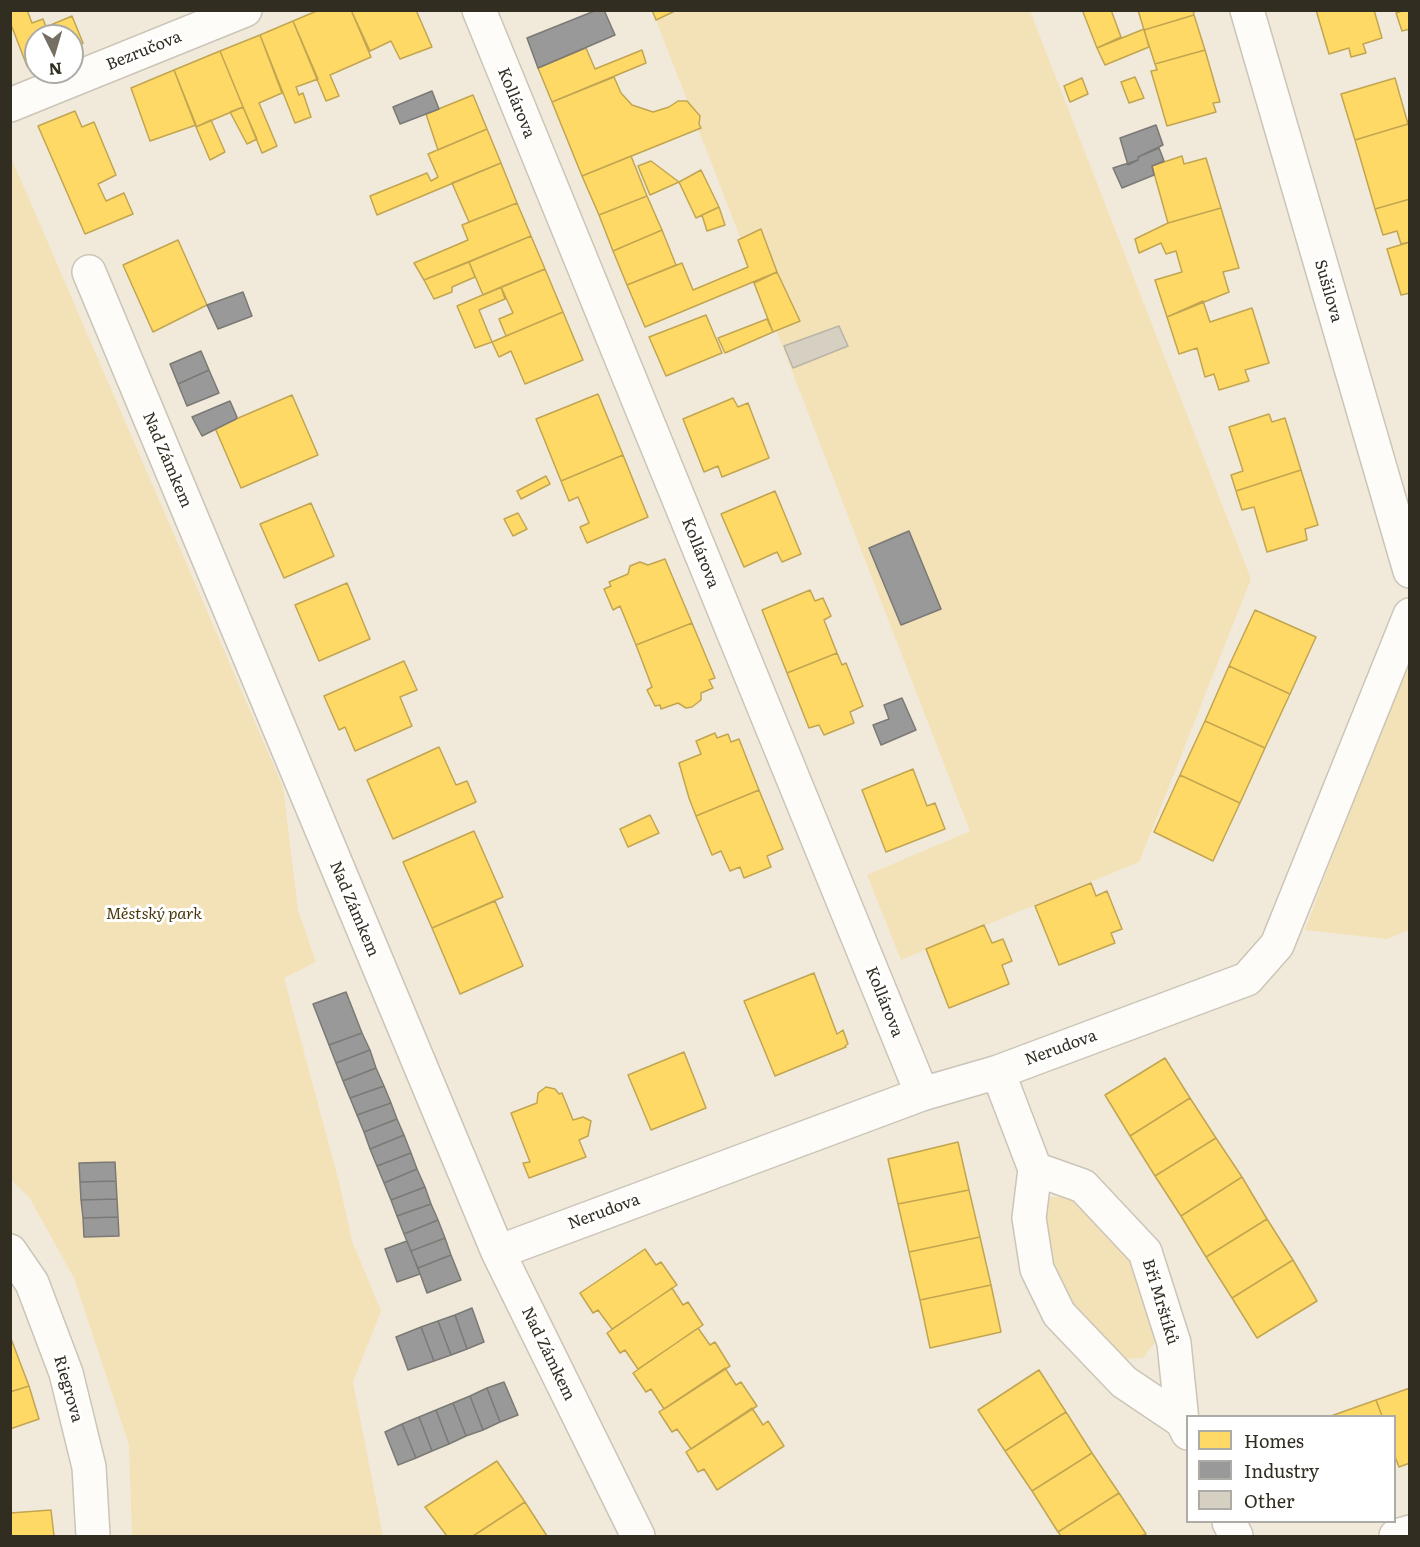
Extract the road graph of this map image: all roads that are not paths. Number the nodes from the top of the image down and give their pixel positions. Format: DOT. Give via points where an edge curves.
graph roads {
  1 [pos="245,10"];
  2 [pos="479,10"];
  3 [pos="1247,10"];
  4 [pos="10,105"];
  5 [pos="88,272"];
  6 [pos="1410,571"];
  7 [pos="1410,615"];
  8 [pos="998,1072"];
  9 [pos="922,1094"];
  10 [pos="1035,1169"];
  11 [pos="10,1251"];
  12 [pos="498,1252"];
  13 [pos="1185,1427"];
  14 [pos="1410,1532"];
  15 [pos="93,1536"];
  16 [pos="638,1536"];
  17 [pos="1396,1536"];
  1 -- 4 [label="street, Bezručova"];
  2 -- 9 [label="street, Kollárova"];
  3 -- 6 [label="street, Sušilova"];
  5 -- 12 [label="street, Nad Zámkem"];
  7 -- 8 [label="street, Nerudova" via="1277,945 1247,979"];
  8 -- 9 [label="street, Nerudova"];
  8 -- 10 [label="street, Bří Mrštíků"];
  9 -- 12 [label="street, Nerudova"];
  10 -- 13 [label="street, Bří Mrštíků" via="1029,1218 1037,1269 1059,1314 1125,1382"];
  10 -- 13 [label="street, Bří Mrštíků" via="1083,1186 1145,1252 1174,1343"];
  11 -- 15 [label="street, Riegrova" via="32,1283 66,1373 89,1467"];
  12 -- 16 [label="street, Nad Zámkem"];
  14 -- 17 [label="street"];
}
